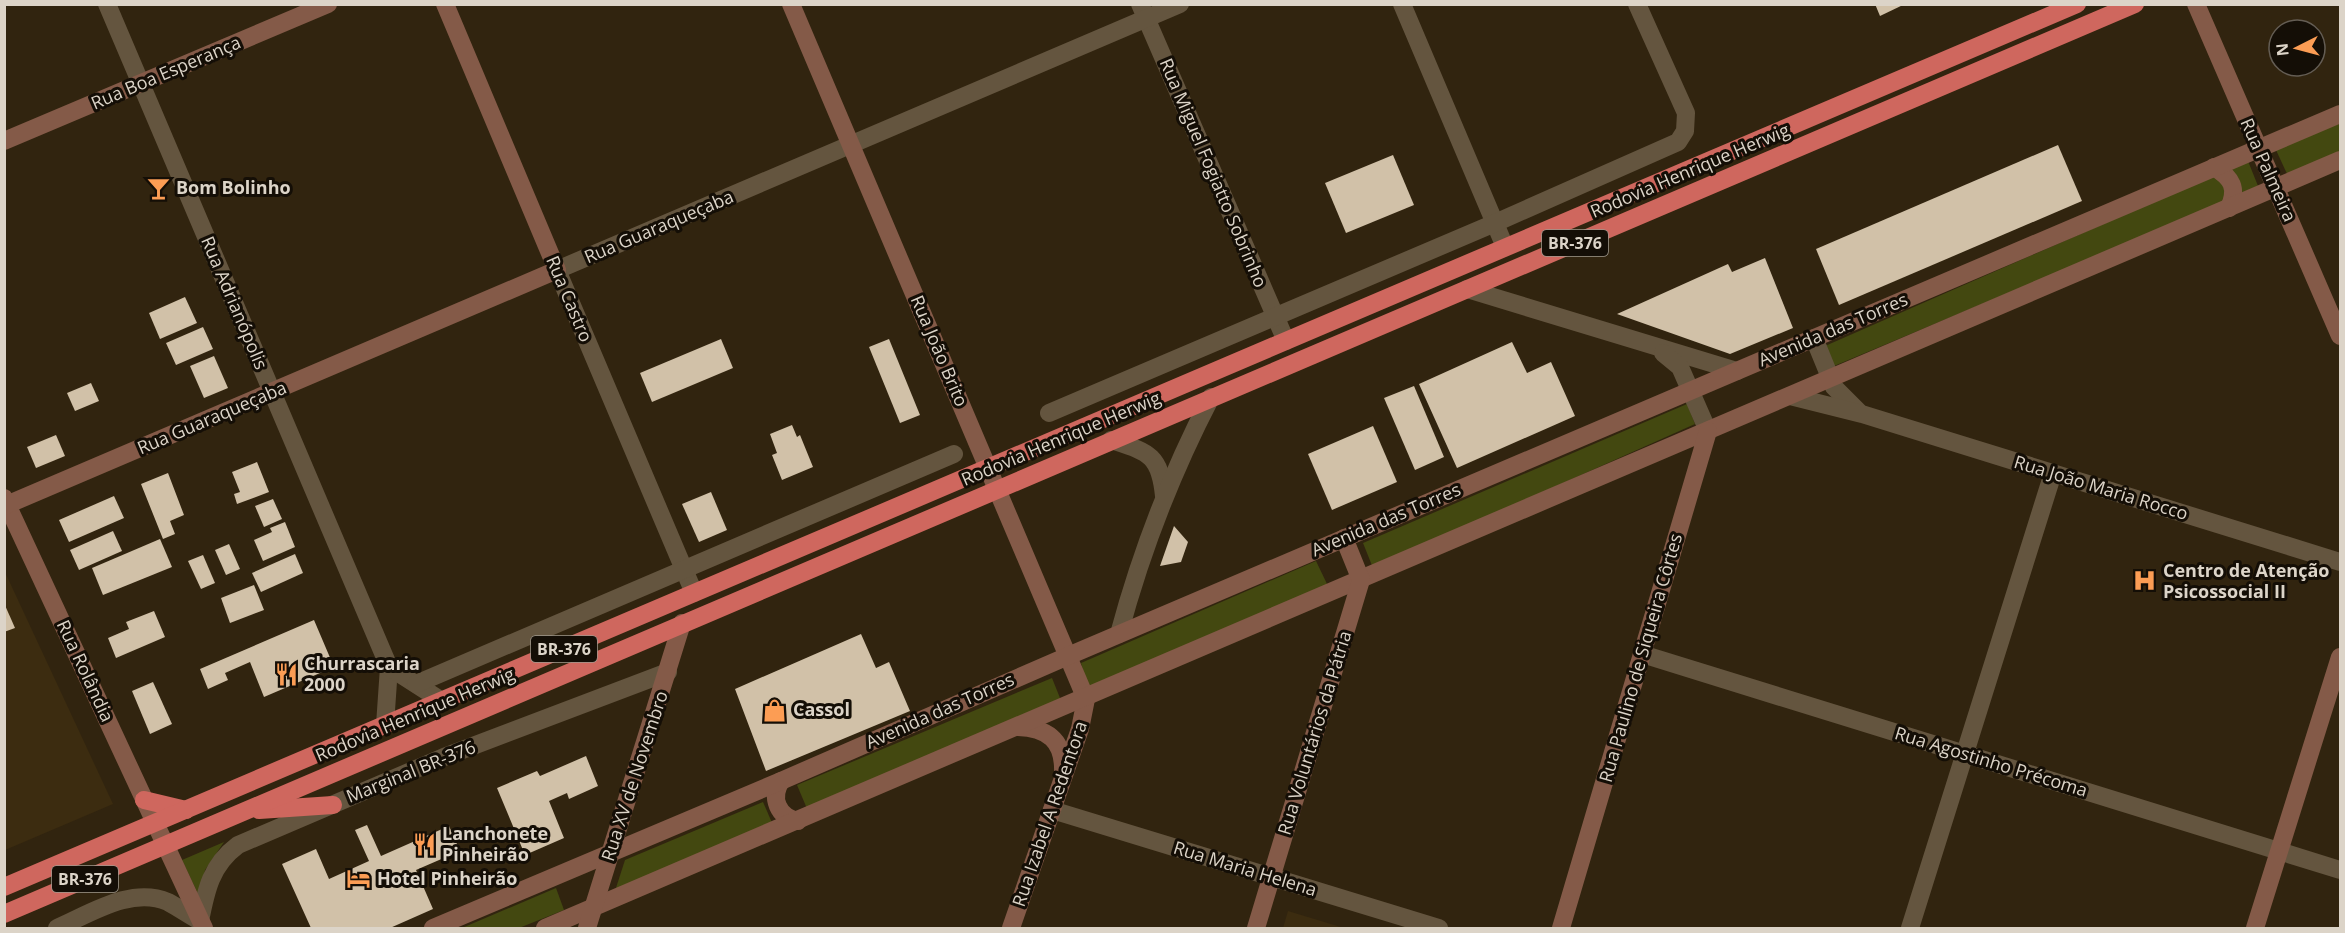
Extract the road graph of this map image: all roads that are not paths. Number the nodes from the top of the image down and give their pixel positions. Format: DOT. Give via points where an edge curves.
graph roads {
  1 [pos="107,4"];
  2 [pos="328,4"];
  3 [pos="445,4"];
  4 [pos="791,4"];
  5 [pos="1180,4"];
  6 [pos="1402,4"];
  7 [pos="1637,4"];
  8 [pos="2076,4"];
  9 [pos="2135,4"];
  10 [pos="2196,4"];
  11 [pos="1143,12"];
  12 [pos="141,84"];
  13 [pos="2340,114"];
  14 [pos="4,141"];
  15 [pos="851,145"];
  16 [pos="2258,149"];
  17 [pos="2340,160"];
  18 [pos="2214,168"];
  19 [pos="2276,188"];
  20 [pos="2229,208"];
  21 [pos="1495,223"];
  22 [pos="1506,248"];
  23 [pos="557,270"];
  24 [pos="1467,289"];
  25 [pos="1275,317"];
  26 [pos="2340,336"];
  27 [pos="1814,338"];
  28 [pos="1286,341"];
  29 [pos="1648,345"];
  30 [pos="1737,371"];
  31 [pos="1830,379"];
  32 [pos="1691,390"];
  33 [pos="272,392"];
  34 [pos="1790,396"];
  35 [pos="1211,397"];
  36 [pos="1049,413"];
  37 [pos="1862,414"];
  38 [pos="1708,431"];
  39 [pos="1111,440"];
  40 [pos="1661,452"];
  41 [pos="954,454"];
  42 [pos="2053,473"];
  43 [pos="1694,477"];
  44 [pos="1164,498"];
  45 [pos="5,503"];
  46 [pos="1344,538"];
  47 [pos="2340,562"];
  48 [pos="683,570"];
  49 [pos="1361,580"];
  50 [pos="694,594"];
  51 [pos="682,623"];
  52 [pos="1119,634"];
  53 [pos="1642,654"];
  54 [pos="1068,656"];
  55 [pos="2340,657"];
  56 [pos="390,667"];
  57 [pos="668,672"];
  58 [pos="416,684"];
  59 [pos="1086,699"];
  60 [pos="442,701"];
  61 [pos="385,725"];
  62 [pos="1018,728"];
  63 [pos="1965,754"];
  64 [pos="1063,780"];
  65 [pos="781,781"];
  66 [pos="144,800"];
  67 [pos="333,805"];
  68 [pos="186,810"];
  69 [pos="1052,810"];
  70 [pos="245,811"];
  71 [pos="798,821"];
  72 [pos="155,823"];
  73 [pos="165,845"];
  74 [pos="2280,851"];
  75 [pos="611,852"];
  76 [pos="2340,870"];
  77 [pos="1271,877"];
  78 [pos="4,887"];
  79 [pos="594,908"];
  80 [pos="4,914"];
  81 [pos="202,925"];
  82 [pos="57,928"];
  83 [pos="433,928"];
  84 [pos="545,928"];
  85 [pos="587,928"];
  86 [pos="1011,928"];
  87 [pos="1256,928"];
  88 [pos="1439,928"];
  89 [pos="1561,928"];
  90 [pos="1910,928"];
  91 [pos="2255,928"];
  1 -- 12 [label="street, Rua Adrianópolis"];
  2 -- 12 [label="main road, Rua Boa Esperança"];
  3 -- 23 [label="main road, Rua Castro"];
  4 -- 15 [label="main road, Rua João Brito"];
  5 -- 11 [label="street, Rua Guaraqueçaba"];
  6 -- 21 [label="street"];
  7 -- 21 [label="street" via="1687,117 1678,142"];
  8 -- 22 [label="highway, Rodovia Henrique Herwig / BR-376"];
  9 -- 24 [label="highway, Rodovia Henrique Herwig / BR-376"];
  10 -- 16 [label="main road, Rua Palmeira"];
  11 -- 15 [label="street, Rua Guaraqueçaba"];
  11 -- 25 [label="street, Rua Miguel Fogiatto Sobrinho"];
  12 -- 14 [label="main road, Rua Boa Esperança"];
  12 -- 33 [label="street, Rua Adrianópolis"];
  13 -- 16 [label="main road, Avenida das Torres"];
  15 -- 23 [label="street, Rua Guaraqueçaba"];
  15 -- 54 [label="main road, Rua João Brito"];
  16 -- 18 [label="main road, Avenida das Torres"];
  16 -- 19 [label="main road, Rua Palmeira"];
  17 -- 19 [label="main road"];
  18 -- 20 [label="main road" via="2231,182 2233,199"];
  18 -- 27 [label="main road, Avenida das Torres"];
  19 -- 20 [label="main road"];
  19 -- 26 [label="main road, Rua Palmeira"];
  20 -- 31 [label="main road"];
  21 -- 22 [label="street"];
  21 -- 25 [label="street"];
  22 -- 28 [label="highway, Rodovia Henrique Herwig / BR-376"];
  23 -- 33 [label="main road, Rua Guaraqueçaba"];
  23 -- 48 [label="street, Rua Castro"];
  24 -- 29 [label="street"];
  24 -- 35 [label="highway, Rodovia Henrique Herwig / BR-376"];
  25 -- 28 [label="street, Rua Miguel Fogiatto Sobrinho"];
  25 -- 36 [label="street"];
  27 -- 30 [label="main road, Avenida das Torres"];
  27 -- 31 [label="street, Rua João Maria Rocco"];
  28 -- 50 [label="highway, Rodovia Henrique Herwig / BR-376"];
  29 -- 30 [label="street"];
  29 -- 32 [label="street" via="1680,367"];
  30 -- 32 [label="main road, Avenida das Torres"];
  31 -- 34 [label="main road"];
  31 -- 37 [label="street, Rua João Maria Rocco"];
  32 -- 38 [label="street"];
  32 -- 46 [label="main road, Avenida das Torres"];
  33 -- 45 [label="main road, Rua Guaraqueçaba"];
  33 -- 56 [label="street, Rua Adrianópolis"];
  34 -- 37 [label="street, Rua João Maria Rocco"];
  34 -- 38 [label="main road"];
  35 -- 39 [label="highway, Rodovia Henrique Herwig / BR-376"];
  35 -- 44 [label="street"];
  37 -- 42 [label="street, Rua João Maria Rocco"];
  38 -- 40 [label="main road"];
  38 -- 43 [label="main road, Rua Paulino de Siqueira Côrtes"];
  39 -- 44 [label="street" via="1135,448 1158,464"];
  39 -- 51 [label="highway, Rodovia Henrique Herwig / BR-376"];
  40 -- 43 [label="main road" via="1679,454 1692,468"];
  40 -- 49 [label="main road"];
  41 -- 48 [label="street"];
  42 -- 47 [label="street, Rua João Maria Rocco"];
  42 -- 63 [label="street"];
  43 -- 53 [label="main road, Rua Paulino de Siqueira Côrtes"];
  44 -- 52 [label="street"];
  45 -- 66 [label="main road, Rua Rolândia"];
  46 -- 49 [label="main road"];
  46 -- 52 [label="main road, Avenida das Torres"];
  48 -- 50 [label="street, Rua Castro"];
  48 -- 58 [label="street"];
  49 -- 59 [label="main road"];
  49 -- 77 [label="main road, Rua Voluntários da Pátria"];
  50 -- 60 [label="highway, Rodovia Henrique Herwig / BR-376"];
  51 -- 57 [label="main road, Rua XV de Novembro"];
  51 -- 70 [label="highway, Rodovia Henrique Herwig / BR-376"];
  52 -- 54 [label="main road, Avenida das Torres"];
  53 -- 63 [label="street, Rua Agostinho Précoma"];
  53 -- 89 [label="main road, Rua Paulino de Siqueira Côrtes"];
  54 -- 59 [label="main road, Rua João Brito"];
  54 -- 65 [label="main road, Avenida das Torres"];
  55 -- 74 [label="main road"];
  56 -- 58 [label="street"];
  56 -- 61 [label="street, Rua Adrianópolis"];
  57 -- 67 [label="street, Marginal BR-376" via="444,757"];
  57 -- 75 [label="main road, Rua XV de Novembro"];
  58 -- 60 [label="street"];
  59 -- 62 [label="main road"];
  59 -- 64 [label="main road, Rua Izabel A Redentora"];
  60 -- 61 [label="highway, Rodovia Henrique Herwig / BR-376"];
  61 -- 68 [label="highway, Rodovia Henrique Herwig / BR-376"];
  62 -- 64 [label="main road" via="1042,731 1060,747"];
  62 -- 71 [label="main road"];
  63 -- 74 [label="street, Rua Agostinho Précoma"];
  63 -- 90 [label="street"];
  64 -- 69 [label="main road, Rua Izabel A Redentora"];
  65 -- 71 [label="main road" via="776,793 777,806"];
  65 -- 75 [label="main road, Avenida das Torres"];
  66 -- 68 [label="highway"];
  66 -- 72 [label="main road, Rua Rolândia"];
  67 -- 70 [label="highway"];
  67 -- 81 [label="street, Marginal BR-376" via="238,845 228,853 210,876"];
  68 -- 72 [label="highway, Rodovia Henrique Herwig / BR-376"];
  69 -- 77 [label="street, Rua Maria Helena"];
  69 -- 86 [label="main road, Rua Izabel A Redentora"];
  70 -- 73 [label="highway, Rodovia Henrique Herwig / BR-376"];
  71 -- 79 [label="main road"];
  72 -- 73 [label="main road, Rua Rolândia"];
  72 -- 78 [label="highway, Rodovia Henrique Herwig / BR-376"];
  73 -- 80 [label="highway, Rodovia Henrique Herwig / BR-376"];
  73 -- 81 [label="main road, Rua Rolândia"];
  74 -- 76 [label="street, Rua Agostinho Précoma"];
  74 -- 91 [label="main road"];
  75 -- 79 [label="main road, Rua XV de Novembro"];
  75 -- 83 [label="main road, Avenida das Torres"];
  77 -- 87 [label="main road, Rua Voluntários da Pátria"];
  77 -- 88 [label="street, Rua Maria Helena"];
  79 -- 84 [label="main road"];
  79 -- 85 [label="main road, Rua XV de Novembro"];
  81 -- 82 [label="street" via="160,900 140,897 126,899"];
}
